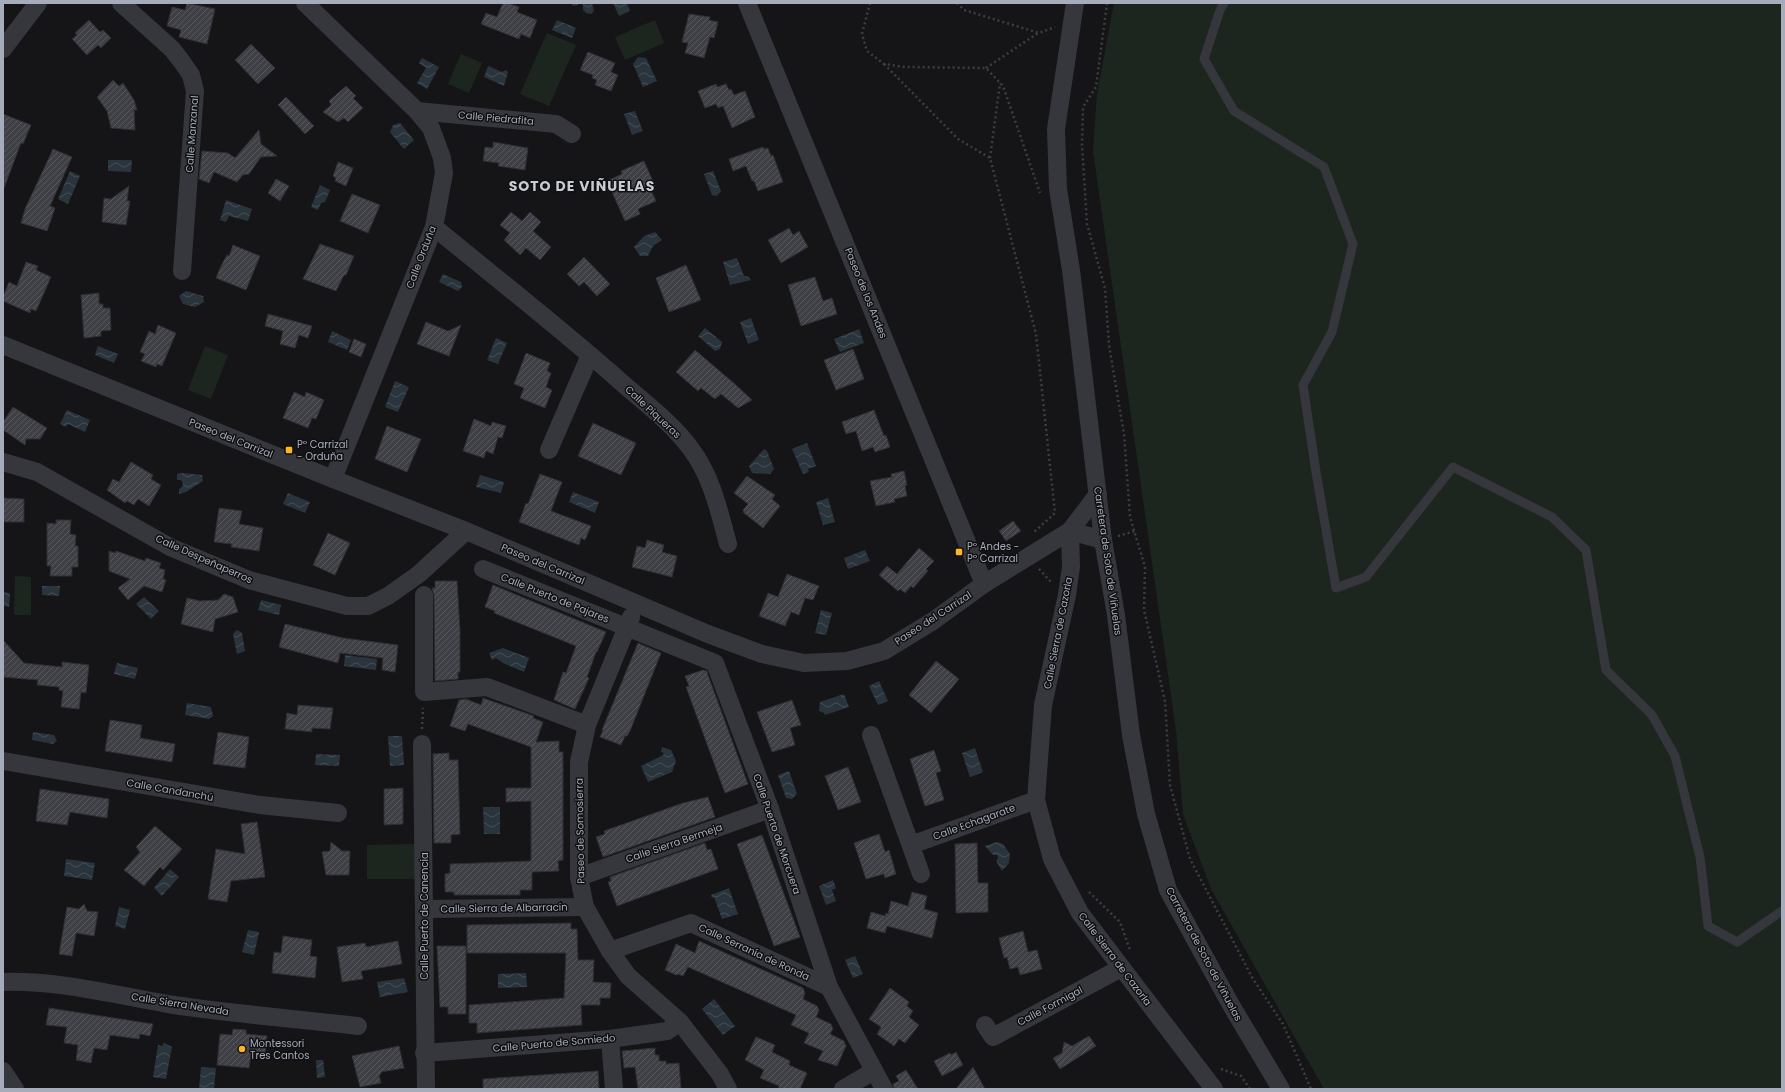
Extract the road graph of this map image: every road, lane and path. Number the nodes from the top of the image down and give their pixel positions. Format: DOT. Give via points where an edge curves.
graph roads {
  1 [pos="38,3"];
  2 [pos="121,3"];
  3 [pos="305,3"];
  4 [pos="747,3"];
  5 [pos="870,3"];
  6 [pos="957,3"];
  7 [pos="1076,3"];
  8 [pos="1107,3"];
  9 [pos="1224,3"];
  10 [pos="1073,21"];
  11 [pos="1039,33"];
  12 [pos="3,49"];
  13 [pos="884,64"];
  14 [pos="986,68"];
  15 [pos="1000,83"];
  16 [pos="417,111"];
  17 [pos="572,134"];
  18 [pos="990,158"];
  19 [pos="1042,197"];
  20 [pos="434,227"];
  21 [pos="182,271"];
  22 [pos="3,345"];
  23 [pos="590,355"];
  24 [pos="549,450"];
  25 [pos="3,462"];
  26 [pos="333,479"];
  27 [pos="1098,494"];
  28 [pos="466,531"];
  29 [pos="1070,531"];
  30 [pos="1029,536"];
  31 [pos="1103,540"];
  32 [pos="728,544"];
  33 [pos="1012,566"];
  34 [pos="483,569"];
  35 [pos="984,584"];
  36 [pos="424,595"];
  37 [pos="1068,595"];
  38 [pos="637,604"];
  39 [pos="627,627"];
  40 [pos="424,692"];
  41 [pos="587,725"];
  42 [pos="871,735"];
  43 [pos="422,744"];
  44 [pos="3,761"];
  45 [pos="1036,800"];
  46 [pos="770,809"];
  47 [pos="338,813"];
  48 [pos="911,845"];
  49 [pos="921,874"];
  50 [pos="579,877"];
  51 [pos="1085,887"];
  52 [pos="585,907"];
  53 [pos="424,909"];
  54 [pos="1782,911"];
  55 [pos="610,951"];
  56 [pos="1131,952"];
  57 [pos="1121,968"];
  58 [pos="3,982"];
  59 [pos="829,987"];
  60 [pos="680,1022"];
  61 [pos="985,1025"];
  62 [pos="358,1026"];
  63 [pos="610,1038"];
  64 [pos="424,1053"];
  65 [pos="1219,1068"];
  66 [pos="3,1071"];
  67 [pos="874,1071"];
  68 [pos="15,1089"];
  69 [pos="426,1089"];
  70 [pos="614,1089"];
  71 [pos="728,1089"];
  72 [pos="843,1089"];
  73 [pos="884,1089"];
  74 [pos="1214,1089"];
  75 [pos="1250,1089"];
  76 [pos="1281,1089"];
  77 [pos="1311,1089"];
  1 -- 12 [label="street"];
  2 -- 21 [label="street, Calle Manzanal" via="172,49 191,75 195,91"];
  3 -- 16 [label="street, Calle Orduña"];
  4 -- 35 [label="street, Paseo de los Andes"];
  5 -- 13 [label="path" via="862,34 867,51"];
  6 -- 11 [label="path" via="964,10"];
  7 -- 10 [label="street, Carretera de Soto de Viñuelas"];
  8 -- 77 [label="path" via="1096,87 1083,107 1082,145 1087,224 1105,288 1109,345 1124,434 1130,517 1145,567 1144,610 1165,701 1170,784 1190,858 1253,979 1283,1024"];
  9 -- 54 [label="lane" via="1204,60 1234,111 1324,167 1353,244 1332,332 1303,386 1336,588 1366,577 1453,467 1552,517 1586,550 1606,670 1652,715 1675,756 1700,857 1708,926 1738,942"];
  10 -- 11 [label="path"];
  10 -- 27 [label="street, Carretera de Soto de Viñuelas" via="1056,129 1058,181"];
  11 -- 14 [label="path"];
  13 -- 14 [label="path" via="905,67"];
  13 -- 18 [label="path" via="958,139"];
  14 -- 15 [label="path"];
  15 -- 18 [label="path"];
  15 -- 19 [label="path"];
  16 -- 17 [label="street, Calle Piedrafita" via="556,124"];
  16 -- 20 [label="street, Calle Orduña" via="431,128 442,158 444,172"];
  18 -- 30 [label="path" via="1036,334 1055,513"];
  20 -- 23 [label="street, Calle Piqueras"];
  20 -- 26 [label="street, Calle Orduña"];
  22 -- 26 [label="street, Paseo del Carrizal"];
  23 -- 24 [label="street"];
  23 -- 32 [label="street, Calle Piqueras" via="674,429 691,449 705,471 715,495"];
  25 -- 28 [label="street, Calle Despeñaperros" via="37,472 170,547 242,577 347,606 368,606 388,596 420,574"];
  26 -- 28 [label="street, Paseo del Carrizal"];
  27 -- 29 [label="street, Paseo del Carrizal"];
  27 -- 31 [label="street, Carretera de Soto de Viñuelas"];
  28 -- 38 [label="street, Paseo del Carrizal"];
  29 -- 31 [label="street"];
  29 -- 33 [label="street, Paseo del Carrizal"];
  29 -- 37 [label="street, Calle Sierra de Cazorla" via="1071,567"];
  31 -- 76 [label="street, Carretera de Soto de Viñuelas" via="1116,615 1132,742 1146,814 1168,890 1231,1005"];
  33 -- 35 [label="street, Paseo del Carrizal"];
  33 -- 37 [label="path" via="1022,574 1037,567 1056,588"];
  34 -- 39 [label="street, Calle Puerto de Pajares"];
  35 -- 38 [label="street, Paseo del Carrizal" via="933,621 884,651 847,661 804,663 762,654"];
  36 -- 40 [label="street"];
  37 -- 45 [label="street, Calle Sierra de Cazorla" via="1043,705"];
  38 -- 39 [label="street, Paseo de Somosierra"];
  39 -- 41 [label="street, Paseo de Somosierra"];
  39 -- 46 [label="street, Calle Puerto de Morcuera" via="715,663"];
  40 -- 41 [label="street" via="487,687"];
  40 -- 43 [label="path"];
  41 -- 50 [label="street, Paseo de Somosierra" via="579,762"];
  42 -- 48 [label="street"];
  43 -- 53 [label="street, Calle Puerto de Canencia"];
  44 -- 47 [label="street, Calle Candanchú" via="260,805"];
  45 -- 48 [label="street, Calle Echagarate"];
  45 -- 57 [label="street, Calle Sierra de Cazorla" via="1052,859 1080,913"];
  46 -- 50 [label="street, Calle Sierra Bermeja"];
  46 -- 59 [label="street, Calle Puerto de Morcuera"];
  48 -- 49 [label="street"];
  50 -- 52 [label="street, Paseo de Somosierra"];
  51 -- 56 [label="path" via="1120,922"];
  52 -- 53 [label="street, Calle Sierra de Albarracín"];
  52 -- 55 [label="street, Paseo de Somosierra"];
  53 -- 64 [label="street, Calle Puerto de Canencia"];
  55 -- 59 [label="street, Calle Serranía de Ronda" via="691,923"];
  55 -- 60 [label="street, Paseo de Somosierra" via="628,976"];
  57 -- 61 [label="street, Calle Formigal" via="992,1037"];
  57 -- 74 [label="street, Calle Sierra de Cazorla"];
  58 -- 62 [label="street, Calle Sierra Nevada" via="98,990 220,1011"];
  59 -- 67 [label="street, Calle Puerto de Morcuera"];
  60 -- 63 [label="street, Calle Puerto de Somiedo" via="667,1031"];
  60 -- 71 [label="street, Paseo de Somosierra" via="720,1074"];
  63 -- 64 [label="street, Calle Puerto de Somiedo"];
  63 -- 70 [label="street"];
  64 -- 69 [label="street, Calle Puerto de Canencia"];
  65 -- 75 [label="path" via="1240,1076"];
  66 -- 68 [label="street"];
  67 -- 72 [label="street"];
  67 -- 73 [label="street, Calle Puerto de Morcuera"];
}
